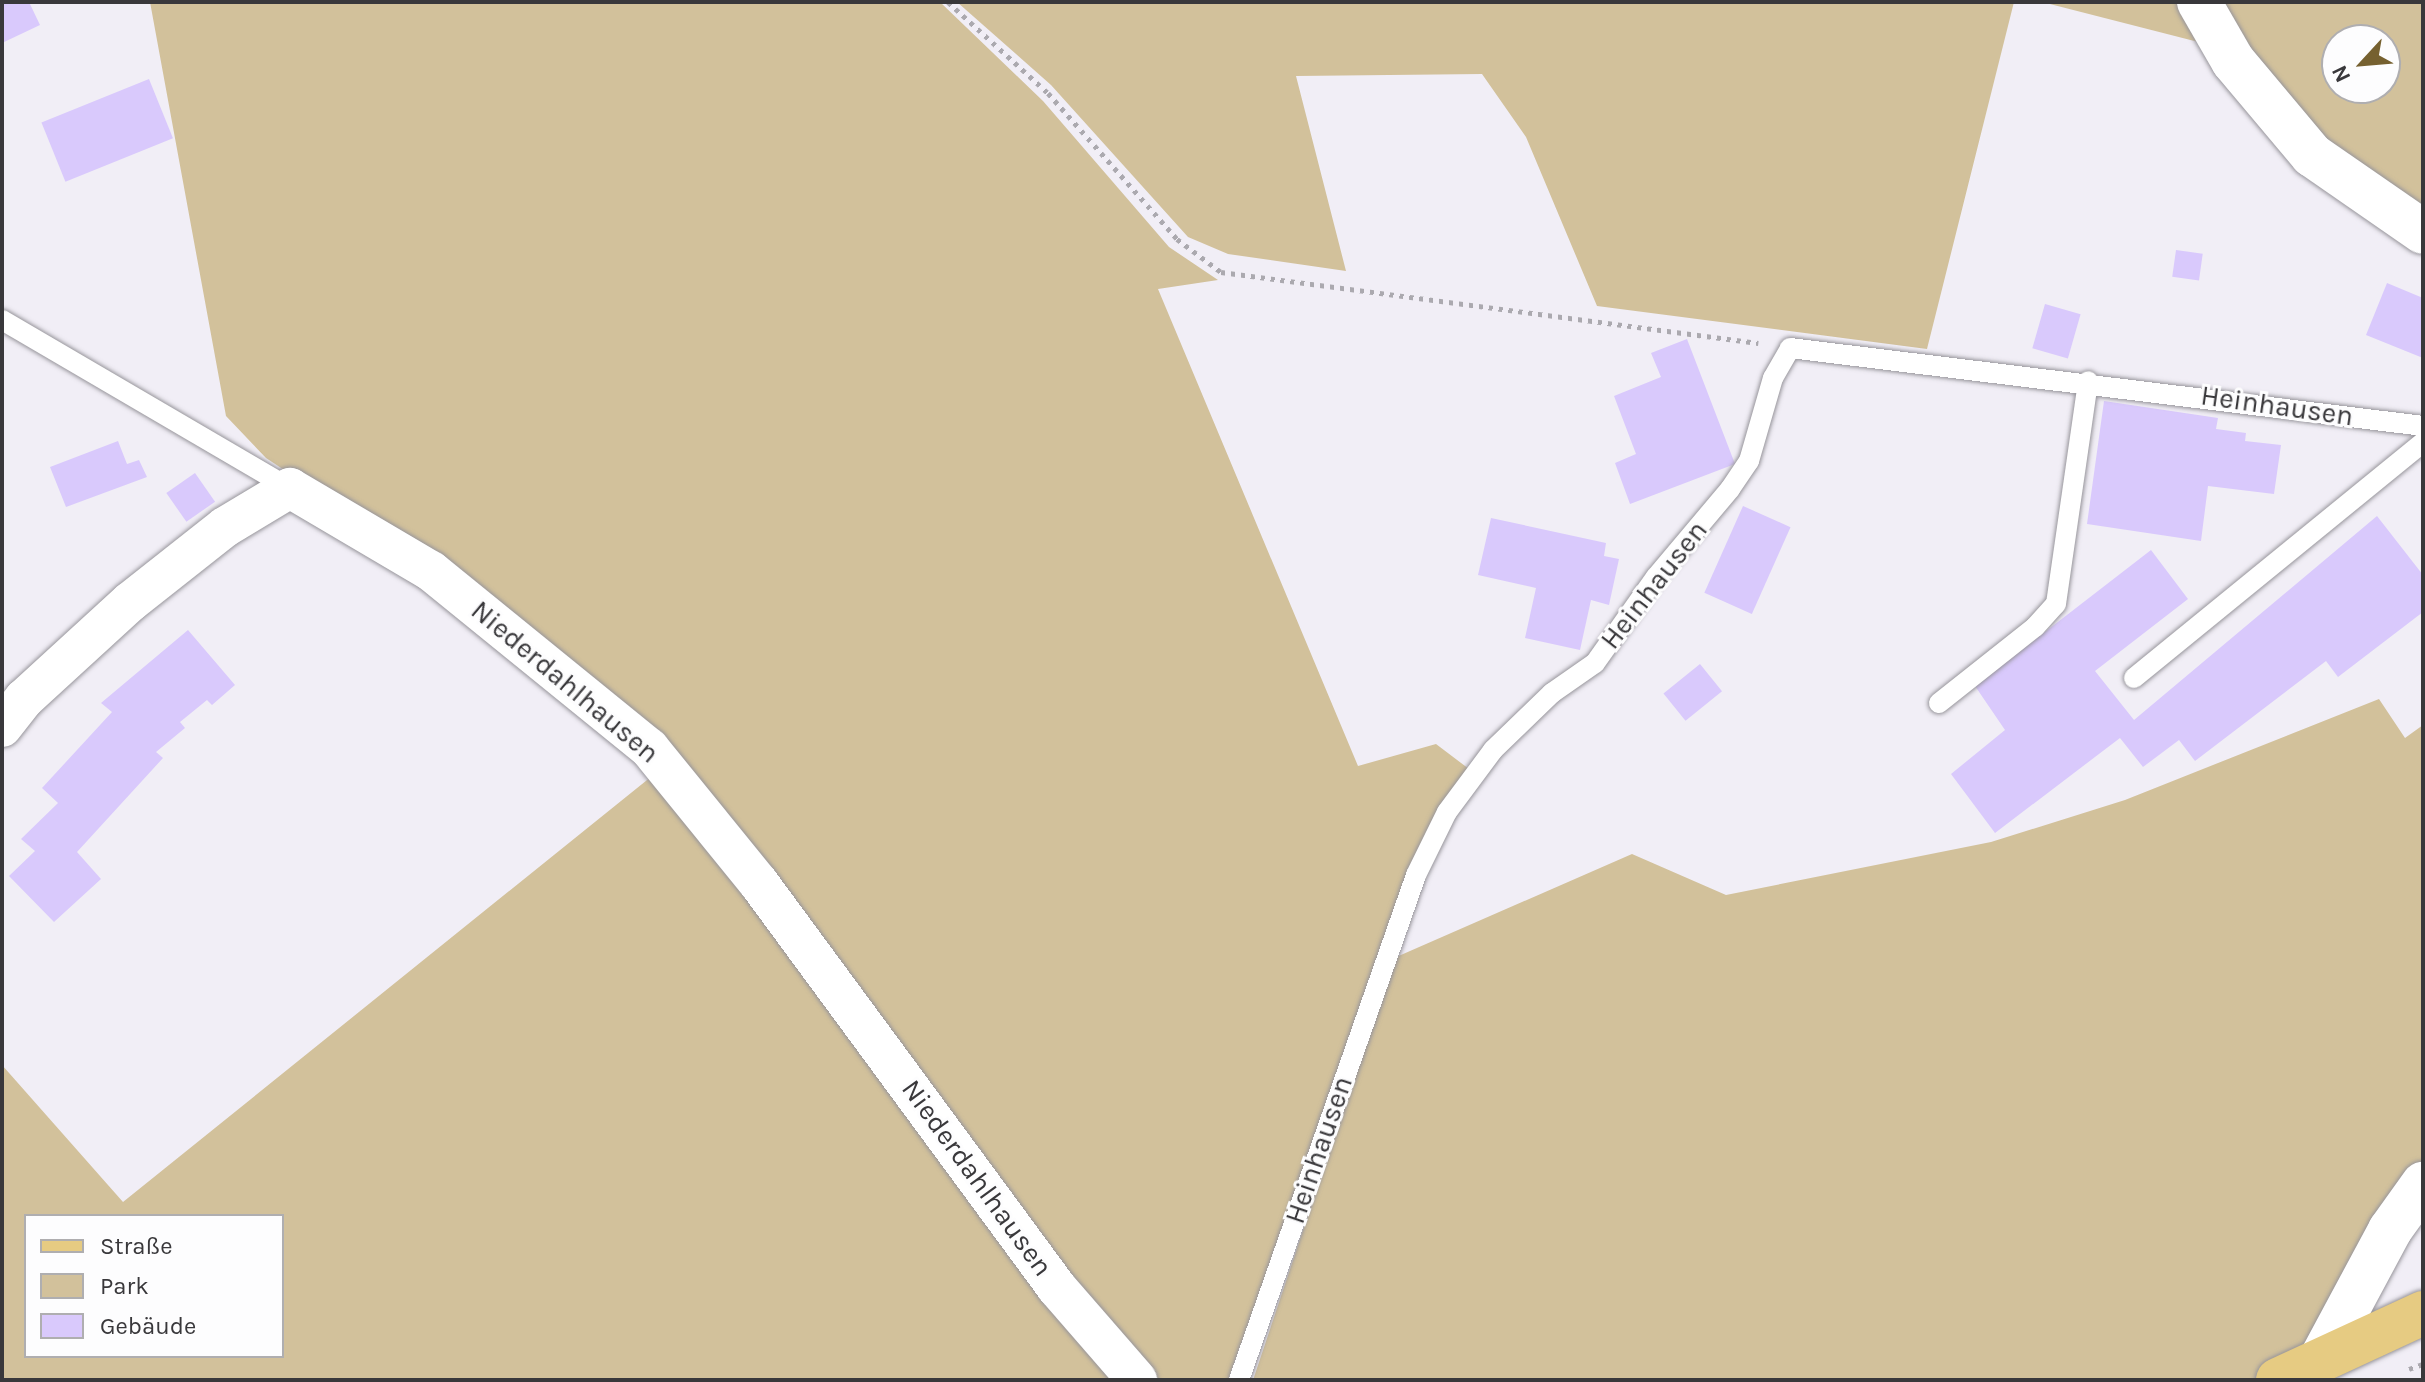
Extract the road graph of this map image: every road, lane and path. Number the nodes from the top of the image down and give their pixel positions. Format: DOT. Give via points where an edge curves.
graph roads {
  1 [pos="948,2"];
  2 [pos="2199,2"];
  3 [pos="2423,232"];
  4 [pos="2,320"];
  5 [pos="1790,348"];
  6 [pos="2088,381"];
  7 [pos="2423,426"];
  8 [pos="2423,442"];
  9 [pos="290,488"];
  10 [pos="2134,678"];
  11 [pos="1939,703"];
  12 [pos="2,727"];
  13 [pos="2423,1184"];
  14 [pos="2423,1313"];
  15 [pos="2322,1357"];
  16 [pos="1137,1380"];
  17 [pos="1239,1380"];
  18 [pos="2278,1380"];
  1 -- 5 [label="path" via="1048,93 1177,239 1221,272"];
  2 -- 3 [label="street" via="2233,61 2312,155"];
  4 -- 9 [label="lane"];
  5 -- 6 [label="lane, Heinhausen"];
  5 -- 17 [label="lane, Heinhausen" via="1773,378 1749,461 1730,489 1656,577 1595,663 1552,693 1493,750 1447,812 1416,875"];
  6 -- 7 [label="lane, Heinhausen"];
  6 -- 11 [label="lane" via="2056,604"];
  8 -- 10 [label="lane"];
  9 -- 12 [label="street" via="225,527 130,602 24,699"];
  9 -- 16 [label="street, Niederdahlhausen" via="431,571 649,748 758,882 1057,1288"];
  13 -- 15 [label="street" via="2390,1230"];
  14 -- 15 [label="main road"];
  15 -- 18 [label="main road"];
}
